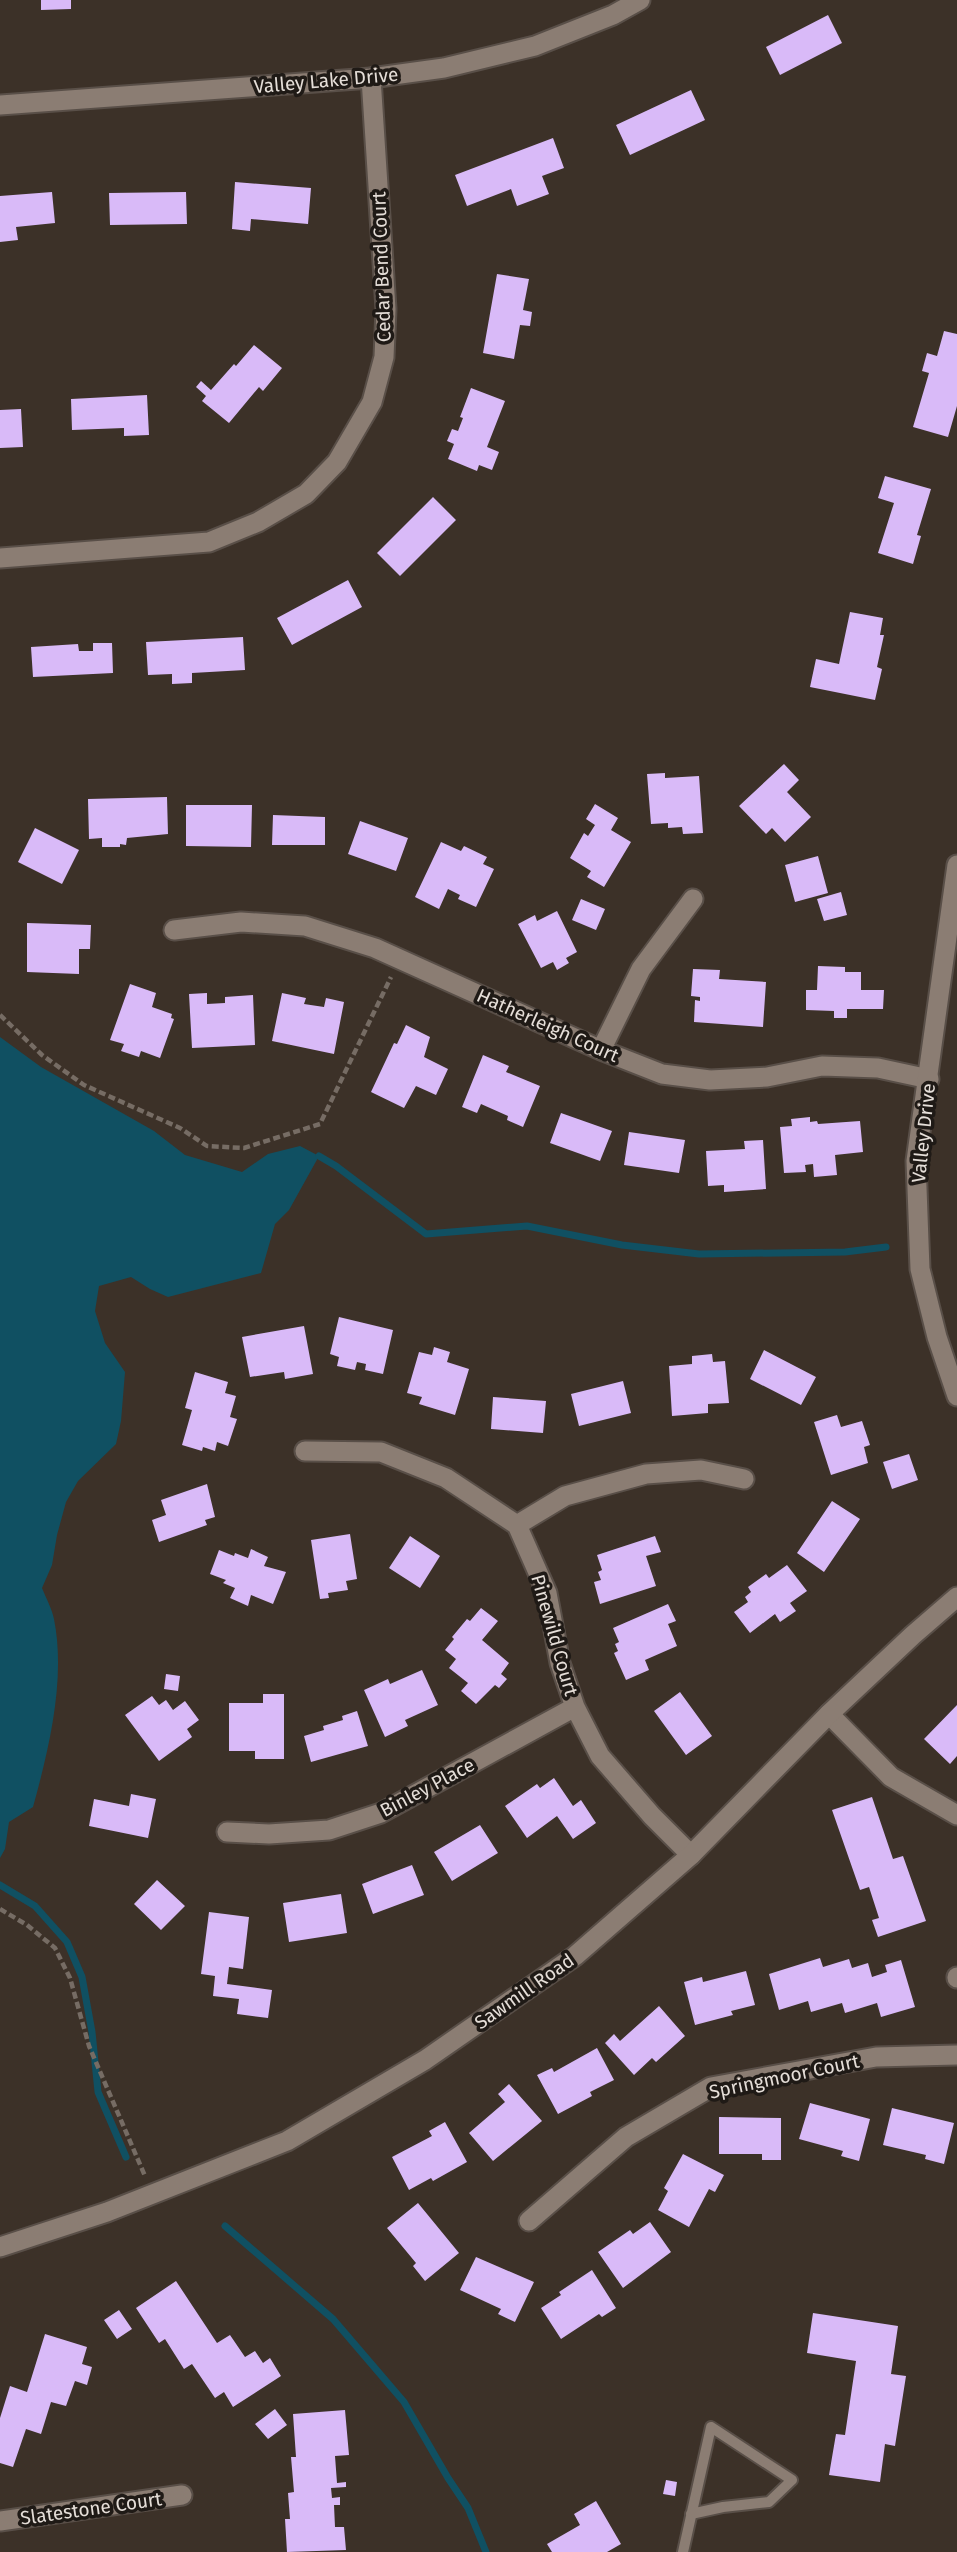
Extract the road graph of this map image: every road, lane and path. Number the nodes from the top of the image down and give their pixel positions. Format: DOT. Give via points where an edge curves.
graph roads {
  1 [pos="640,0"];
  2 [pos="372,78"];
  3 [pos="0,105"];
  4 [pos="0,558"];
  5 [pos="957,866"];
  6 [pos="693,899"];
  7 [pos="174,930"];
  8 [pos="400,959"];
  9 [pos="0,1015"];
  10 [pos="601,1050"];
  11 [pos="929,1079"];
  12 [pos="957,1396"];
  13 [pos="305,1451"];
  14 [pos="744,1479"];
  15 [pos="517,1525"];
  16 [pos="957,1597"];
  17 [pos="575,1707"];
  18 [pos="830,1714"];
  19 [pos="957,1815"];
  20 [pos="228,1832"];
  21 [pos="691,1855"];
  22 [pos="0,1909"];
  23 [pos="957,2055"];
  24 [pos="153,2193"];
  25 [pos="529,2221"];
  26 [pos="0,2247"];
  27 [pos="182,2495"];
  28 [pos="691,2514"];
  29 [pos="0,2521"];
  30 [pos="683,2552"];
  1 -- 2 [label="street, Valley Lake Drive" via="535,46 444,68"];
  2 -- 3 [label="street, Valley Lake Drive"];
  2 -- 4 [label="street, Cedar Bend Court" via="386,309 384,357 372,402 337,462 306,494 258,522 209,542"];
  5 -- 11 [label="street, Valley Drive"];
  6 -- 10 [label="street" via="641,969"];
  7 -- 8 [label="street, Hatherleigh Court" via="241,922 305,926"];
  8 -- 9 [label="path" via="320,1124 244,1148 207,1146 180,1128 84,1085 42,1055"];
  8 -- 10 [label="street, Hatherleigh Court"];
  10 -- 11 [label="street, Hatherleigh Court" via="662,1074 710,1080 766,1077 822,1066 878,1068"];
  11 -- 12 [label="street, Valley Drive" via="916,1161 920,1269"];
  13 -- 15 [label="street" via="382,1452 446,1478"];
  14 -- 15 [label="street" via="701,1470 646,1474 565,1496"];
  15 -- 17 [label="street, Pinewild Court" via="547,1593 560,1663"];
  16 -- 18 [label="street, Sawmill Road"];
  17 -- 20 [label="street, Binley Place" via="381,1813 329,1830"];
  17 -- 21 [label="street, Pinewild Court" via="600,1756"];
  18 -- 19 [label="street" via="891,1777"];
  18 -- 21 [label="street, Sawmill Road"];
  21 -- 24 [label="street, Sawmill Road" via="575,1956 425,2060 287,2141"];
  22 -- 24 [label="path" via="55,1948 70,1978 89,2046"];
  23 -- 25 [label="street, Springmoor Court" via="876,2057 711,2087 626,2137"];
  24 -- 26 [label="street, Sawmill Road"];
  27 -- 29 [label="street, Slatestone Court"];
  28 -- 28 [label="lane" via="769,2502 792,2480 711,2427"];
  28 -- 30 [label="lane"];
}
